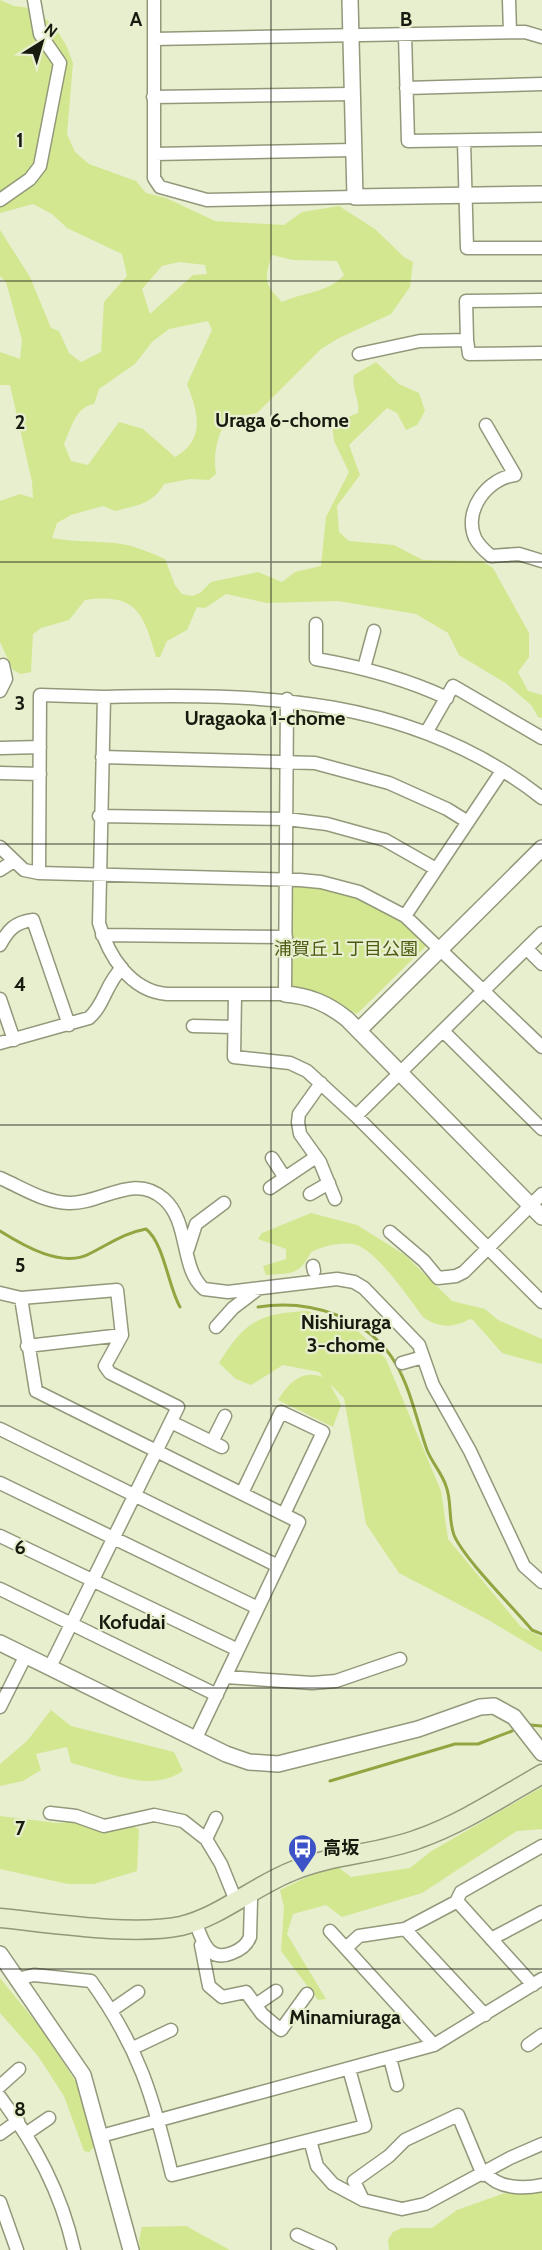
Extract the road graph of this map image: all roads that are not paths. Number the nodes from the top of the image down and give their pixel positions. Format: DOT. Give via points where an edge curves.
graph roads {
  1 [pos="34,0"];
  2 [pos="154,0"];
  3 [pos="350,0"];
  4 [pos="509,0"];
  5 [pos="510,32"];
  6 [pos="405,35"];
  7 [pos="351,36"];
  8 [pos="542,38"];
  9 [pos="154,39"];
  10 [pos="542,84"];
  11 [pos="406,88"];
  12 [pos="351,94"];
  13 [pos="153,97"];
  14 [pos="542,139"];
  15 [pos="464,141"];
  16 [pos="353,150"];
  17 [pos="154,154"];
  18 [pos="466,194"];
  19 [pos="542,194"];
  20 [pos="355,197"];
  21 [pos="0,201"];
  22 [pos="542,248"];
  23 [pos="542,300"];
  24 [pos="467,340"];
  25 [pos="542,353"];
  26 [pos="359,354"];
  27 [pos="486,425"];
  28 [pos="542,561"];
  29 [pos="316,624"];
  30 [pos="374,631"];
  31 [pos="3,665"];
  32 [pos="364,668"];
  33 [pos="0,691"];
  34 [pos="104,697"];
  35 [pos="447,698"];
  36 [pos="288,699"];
  37 [pos="426,734"];
  38 [pos="542,738"];
  39 [pos="40,747"];
  40 [pos="1,748"];
  41 [pos="102,758"];
  42 [pos="287,761"];
  43 [pos="502,771"];
  44 [pos="0,772"];
  45 [pos="40,774"];
  46 [pos="542,798"];
  47 [pos="99,816"];
  48 [pos="287,819"];
  49 [pos="468,822"];
  50 [pos="0,846"];
  51 [pos="542,848"];
  52 [pos="14,861"];
  53 [pos="436,869"];
  54 [pos="0,870"];
  55 [pos="39,873"];
  56 [pos="99,877"];
  57 [pos="286,880"];
  58 [pos="405,916"];
  59 [pos="542,933"];
  60 [pos="102,935"];
  61 [pos="286,937"];
  62 [pos="0,945"];
  63 [pos="441,947"];
  64 [pos="526,949"];
  65 [pos="542,964"];
  66 [pos="122,968"];
  67 [pos="486,990"];
  68 [pos="285,994"];
  69 [pos="235,995"];
  70 [pos="0,999"];
  71 [pos="69,1025"];
  72 [pos="193,1026"];
  73 [pos="234,1027"];
  74 [pos="359,1030"];
  75 [pos="444,1032"];
  76 [pos="14,1040"];
  77 [pos="0,1043"];
  78 [pos="542,1047"];
  79 [pos="401,1073"];
  80 [pos="321,1083"];
  81 [pos="356,1116"];
  82 [pos="542,1129"];
  83 [pos="316,1157"];
  84 [pos="272,1158"];
  85 [pos="0,1178"];
  86 [pos="285,1178"];
  87 [pos="329,1183"];
  88 [pos="270,1188"];
  89 [pos="309,1194"];
  90 [pos="542,1194"];
  91 [pos="335,1199"];
  92 [pos="224,1203"];
  93 [pos="530,1206"];
  94 [pos="542,1217"];
  95 [pos="390,1232"];
  96 [pos="487,1248"];
  97 [pos="187,1250"];
  98 [pos="258,1289"];
  99 [pos="0,1293"];
  100 [pos="21,1298"];
  101 [pos="542,1302"];
  102 [pos="216,1327"];
  103 [pos="122,1335"];
  104 [pos="27,1346"];
  105 [pos="423,1357"];
  106 [pos="402,1363"];
  107 [pos="225,1416"];
  108 [pos="171,1422"];
  109 [pos="0,1429"];
  110 [pos="156,1451"];
  111 [pos="0,1483"];
  112 [pos="242,1493"];
  113 [pos="135,1495"];
  114 [pos="284,1514"];
  115 [pos="0,1536"];
  116 [pos="113,1538"];
  117 [pos="278,1566"];
  118 [pos="92,1580"];
  119 [pos="542,1582"];
  120 [pos="0,1589"];
  121 [pos="258,1608"];
  122 [pos="71,1624"];
  123 [pos="0,1643"];
  124 [pos="238,1650"];
  125 [pos="26,1655"];
  126 [pos="400,1659"];
  127 [pos="50,1666"];
  128 [pos="226,1677"];
  129 [pos="217,1695"];
  130 [pos="0,1707"];
  131 [pos="196,1738"];
  132 [pos="542,1753"];
  133 [pos="542,1774"];
  134 [pos="50,1813"];
  135 [pos="216,1818"];
  136 [pos="206,1839"];
  137 [pos="542,1846"];
  138 [pos="242,1897"];
  139 [pos="457,1901"];
  140 [pos="542,1912"];
  141 [pos="0,1918"];
  142 [pos="195,1921"];
  143 [pos="405,1929"];
  144 [pos="330,1931"];
  145 [pos="491,1940"];
  146 [pos="203,1942"];
  147 [pos="346,1948"];
  148 [pos="0,1954"];
  149 [pos="17,1979"];
  150 [pos="537,1982"];
  151 [pos="276,1991"];
  152 [pos="138,1992"];
  153 [pos="307,1994"];
  154 [pos="257,2004"];
  155 [pos="112,2010"];
  156 [pos="485,2015"];
  157 [pos="171,2030"];
  158 [pos="542,2035"];
  159 [pos="434,2045"];
  160 [pos="528,2045"];
  161 [pos="133,2048"];
  162 [pos="390,2058"];
  163 [pos="19,2069"];
  164 [pos="350,2069"];
  165 [pos="397,2085"];
  166 [pos="0,2086"];
  167 [pos="0,2097"];
  168 [pos="48,2118"];
  169 [pos="18,2121"];
  170 [pos="159,2121"];
  171 [pos="27,2133"];
  172 [pos="0,2134"];
  173 [pos="101,2136"];
  174 [pos="310,2140"];
  175 [pos="542,2144"];
  176 [pos="484,2174"];
  177 [pos="542,2185"];
  178 [pos="363,2200"];
  179 [pos="0,2202"];
  180 [pos="297,2235"];
  181 [pos="17,2250"];
  182 [pos="74,2250"];
  183 [pos="131,2250"];
  184 [pos="330,2250"];
  1 -- 21 [label="street" via="40,34 60,63 40,166"];
  2 -- 9 [label="street"];
  3 -- 7 [label="street"];
  4 -- 5 [label="street"];
  5 -- 6 [label="street"];
  5 -- 8 [label="street"];
  6 -- 7 [label="street"];
  6 -- 11 [label="street"];
  7 -- 9 [label="street"];
  7 -- 12 [label="street"];
  9 -- 13 [label="street"];
  10 -- 11 [label="street"];
  11 -- 15 [label="street" via="408,141"];
  12 -- 13 [label="street"];
  12 -- 16 [label="street"];
  13 -- 17 [label="street"];
  14 -- 15 [label="street"];
  15 -- 18 [label="street"];
  16 -- 17 [label="street"];
  16 -- 20 [label="street"];
  17 -- 20 [label="street" via="154,178 160,187 207,200"];
  18 -- 19 [label="street"];
  18 -- 20 [label="street"];
  18 -- 22 [label="street" via="467,248"];
  23 -- 24 [label="street" via="466,301"];
  24 -- 25 [label="street" via="469,354"];
  24 -- 26 [label="street" via="420,341"];
  27 -- 28 [label="street" via="515,475 498,478 479,499 473,517 476,540 491,556 519,554"];
  29 -- 32 [label="street" via="316,659"];
  30 -- 32 [label="street"];
  31 -- 33 [label="street" via="6,679"];
  32 -- 35 [label="street"];
  34 -- 36 [label="street"];
  34 -- 39 [label="street" via="40,695"];
  34 -- 41 [label="street"];
  35 -- 37 [label="street"];
  35 -- 38 [label="street" via="453,686"];
  36 -- 37 [label="street" via="360,711"];
  36 -- 42 [label="street"];
  37 -- 43 [label="street"];
  39 -- 40 [label="street"];
  39 -- 45 [label="street"];
  41 -- 42 [label="street"];
  41 -- 47 [label="street"];
  42 -- 48 [label="street"];
  42 -- 49 [label="street" via="315,763 389,783"];
  43 -- 46 [label="street"];
  43 -- 49 [label="street"];
  44 -- 45 [label="street"];
  45 -- 55 [label="street"];
  47 -- 48 [label="street"];
  47 -- 56 [label="street"];
  48 -- 53 [label="street" via="359,831 385,840"];
  48 -- 57 [label="street"];
  49 -- 53 [label="street"];
  50 -- 52 [label="street"];
  51 -- 63 [label="street"];
  52 -- 54 [label="street"];
  52 -- 55 [label="street" via="24,870"];
  53 -- 58 [label="street"];
  55 -- 56 [label="street"];
  56 -- 57 [label="street"];
  56 -- 60 [label="street"];
  57 -- 58 [label="street" via="343,887"];
  57 -- 61 [label="street"];
  58 -- 63 [label="street"];
  59 -- 64 [label="street"];
  60 -- 61 [label="street"];
  60 -- 66 [label="street"];
  61 -- 68 [label="street"];
  62 -- 71 [label="street" via="9,929 33,920"];
  63 -- 67 [label="street"];
  63 -- 74 [label="street"];
  64 -- 65 [label="street"];
  64 -- 67 [label="street"];
  66 -- 69 [label="street" via="132,980 158,993"];
  66 -- 71 [label="street" via="110,981 97,1011"];
  67 -- 75 [label="street"];
  67 -- 78 [label="street"];
  68 -- 69 [label="street"];
  68 -- 74 [label="street" via="323,1003"];
  69 -- 73 [label="street"];
  70 -- 76 [label="street"];
  71 -- 76 [label="street"];
  72 -- 73 [label="street"];
  73 -- 80 [label="street" via="234,1057 290,1063"];
  74 -- 79 [label="street"];
  75 -- 79 [label="street"];
  75 -- 82 [label="street"];
  76 -- 77 [label="street"];
  79 -- 81 [label="street"];
  79 -- 93 [label="street"];
  80 -- 81 [label="street"];
  80 -- 83 [label="street" via="299,1114 298,1122 300,1134"];
  81 -- 96 [label="street"];
  83 -- 86 [label="street"];
  83 -- 87 [label="street"];
  84 -- 86 [label="street"];
  85 -- 97 [label="street" via="41,1198 71,1203 129,1188 151,1189 176,1211"];
  86 -- 88 [label="street"];
  87 -- 89 [label="street"];
  87 -- 91 [label="street"];
  90 -- 93 [label="street"];
  92 -- 97 [label="street" via="195,1224"];
  93 -- 94 [label="street"];
  93 -- 96 [label="street"];
  95 -- 96 [label="street" via="438,1278 464,1272"];
  96 -- 101 [label="street"];
  97 -- 98 [label="street" via="204,1289"];
  98 -- 102 [label="street"];
  98 -- 105 [label="street" via="337,1279 354,1282 397,1321 419,1346"];
  99 -- 100 [label="street"];
  100 -- 103 [label="street" via="117,1290"];
  100 -- 104 [label="street"];
  103 -- 104 [label="street"];
  103 -- 108 [label="street" via="105,1366 110,1373 178,1407"];
  104 -- 110 [label="street" via="36,1391"];
  105 -- 106 [label="street"];
  105 -- 119 [label="street" via="427,1387 470,1451 525,1566"];
  107 -- 108 [label="street" via="217,1445"];
  108 -- 110 [label="street"];
  109 -- 113 [label="street"];
  110 -- 112 [label="street"];
  110 -- 113 [label="street"];
  111 -- 116 [label="street"];
  112 -- 114 [label="street"];
  112 -- 114 [label="street" via="280,1412 323,1432"];
  113 -- 116 [label="street"];
  113 -- 117 [label="street"];
  114 -- 117 [label="street" via="299,1522"];
  115 -- 118 [label="street"];
  116 -- 118 [label="street"];
  116 -- 121 [label="street"];
  117 -- 121 [label="street"];
  118 -- 122 [label="street"];
  118 -- 124 [label="street"];
  120 -- 122 [label="street"];
  121 -- 124 [label="street"];
  122 -- 127 [label="street"];
  122 -- 129 [label="street"];
  123 -- 125 [label="street"];
  124 -- 128 [label="street"];
  125 -- 127 [label="street"];
  125 -- 130 [label="street"];
  126 -- 128 [label="street" via="336,1681"];
  127 -- 131 [label="street"];
  128 -- 129 [label="street"];
  129 -- 131 [label="street"];
  131 -- 132 [label="street" via="249,1762 278,1764 494,1706 514,1717"];
  133 -- 138 [label="main road" via="446,1828 407,1842 319,1861"];
  134 -- 136 [label="street" via="76,1816 104,1826 154,1815 183,1821"];
  135 -- 136 [label="street"];
  136 -- 138 [label="street"];
  137 -- 139 [label="street" via="461,1892"];
  138 -- 142 [label="main road"];
  138 -- 146 [label="street" via="251,1900 248,1941 238,1950 219,1956 208,1951"];
  139 -- 143 [label="street"];
  139 -- 145 [label="street"];
  140 -- 145 [label="street"];
  141 -- 142 [label="main road" via="155,1929"];
  142 -- 146 [label="street"];
  143 -- 147 [label="street" via="359,1936"];
  143 -- 156 [label="street"];
  144 -- 147 [label="street"];
  145 -- 150 [label="street"];
  146 -- 154 [label="street" via="209,1986 222,1997 246,1992"];
  147 -- 159 [label="street"];
  148 -- 149 [label="street"];
  149 -- 155 [label="street" via="34,1975 91,1981"];
  149 -- 173 [label="street" via="83,2075"];
  150 -- 156 [label="street"];
  151 -- 154 [label="street"];
  152 -- 155 [label="street"];
  153 -- 154 [label="street" via="281,2030 262,2014"];
  155 -- 161 [label="street"];
  156 -- 159 [label="street"];
  157 -- 161 [label="street"];
  158 -- 160 [label="street"];
  159 -- 162 [label="street"];
  161 -- 170 [label="street"];
  162 -- 164 [label="street"];
  162 -- 165 [label="street"];
  163 -- 166 [label="street"];
  164 -- 170 [label="street"];
  164 -- 174 [label="street" via="365,2126"];
  167 -- 169 [label="street"];
  168 -- 171 [label="street"];
  169 -- 171 [label="street"];
  169 -- 172 [label="street"];
  170 -- 173 [label="street"];
  170 -- 174 [label="street" via="172,2175"];
  171 -- 182 [label="street" via="46,2168"];
  173 -- 183 [label="street"];
  174 -- 178 [label="street" via="323,2176"];
  175 -- 176 [label="street"];
  176 -- 177 [label="street" via="498,2183"];
  176 -- 178 [label="street" via="413,2208 394,2208"];
  176 -- 178 [label="street" via="458,2115 405,2140 390,2156 354,2181"];
  179 -- 181 [label="street"];
  180 -- 184 [label="street"];
}
